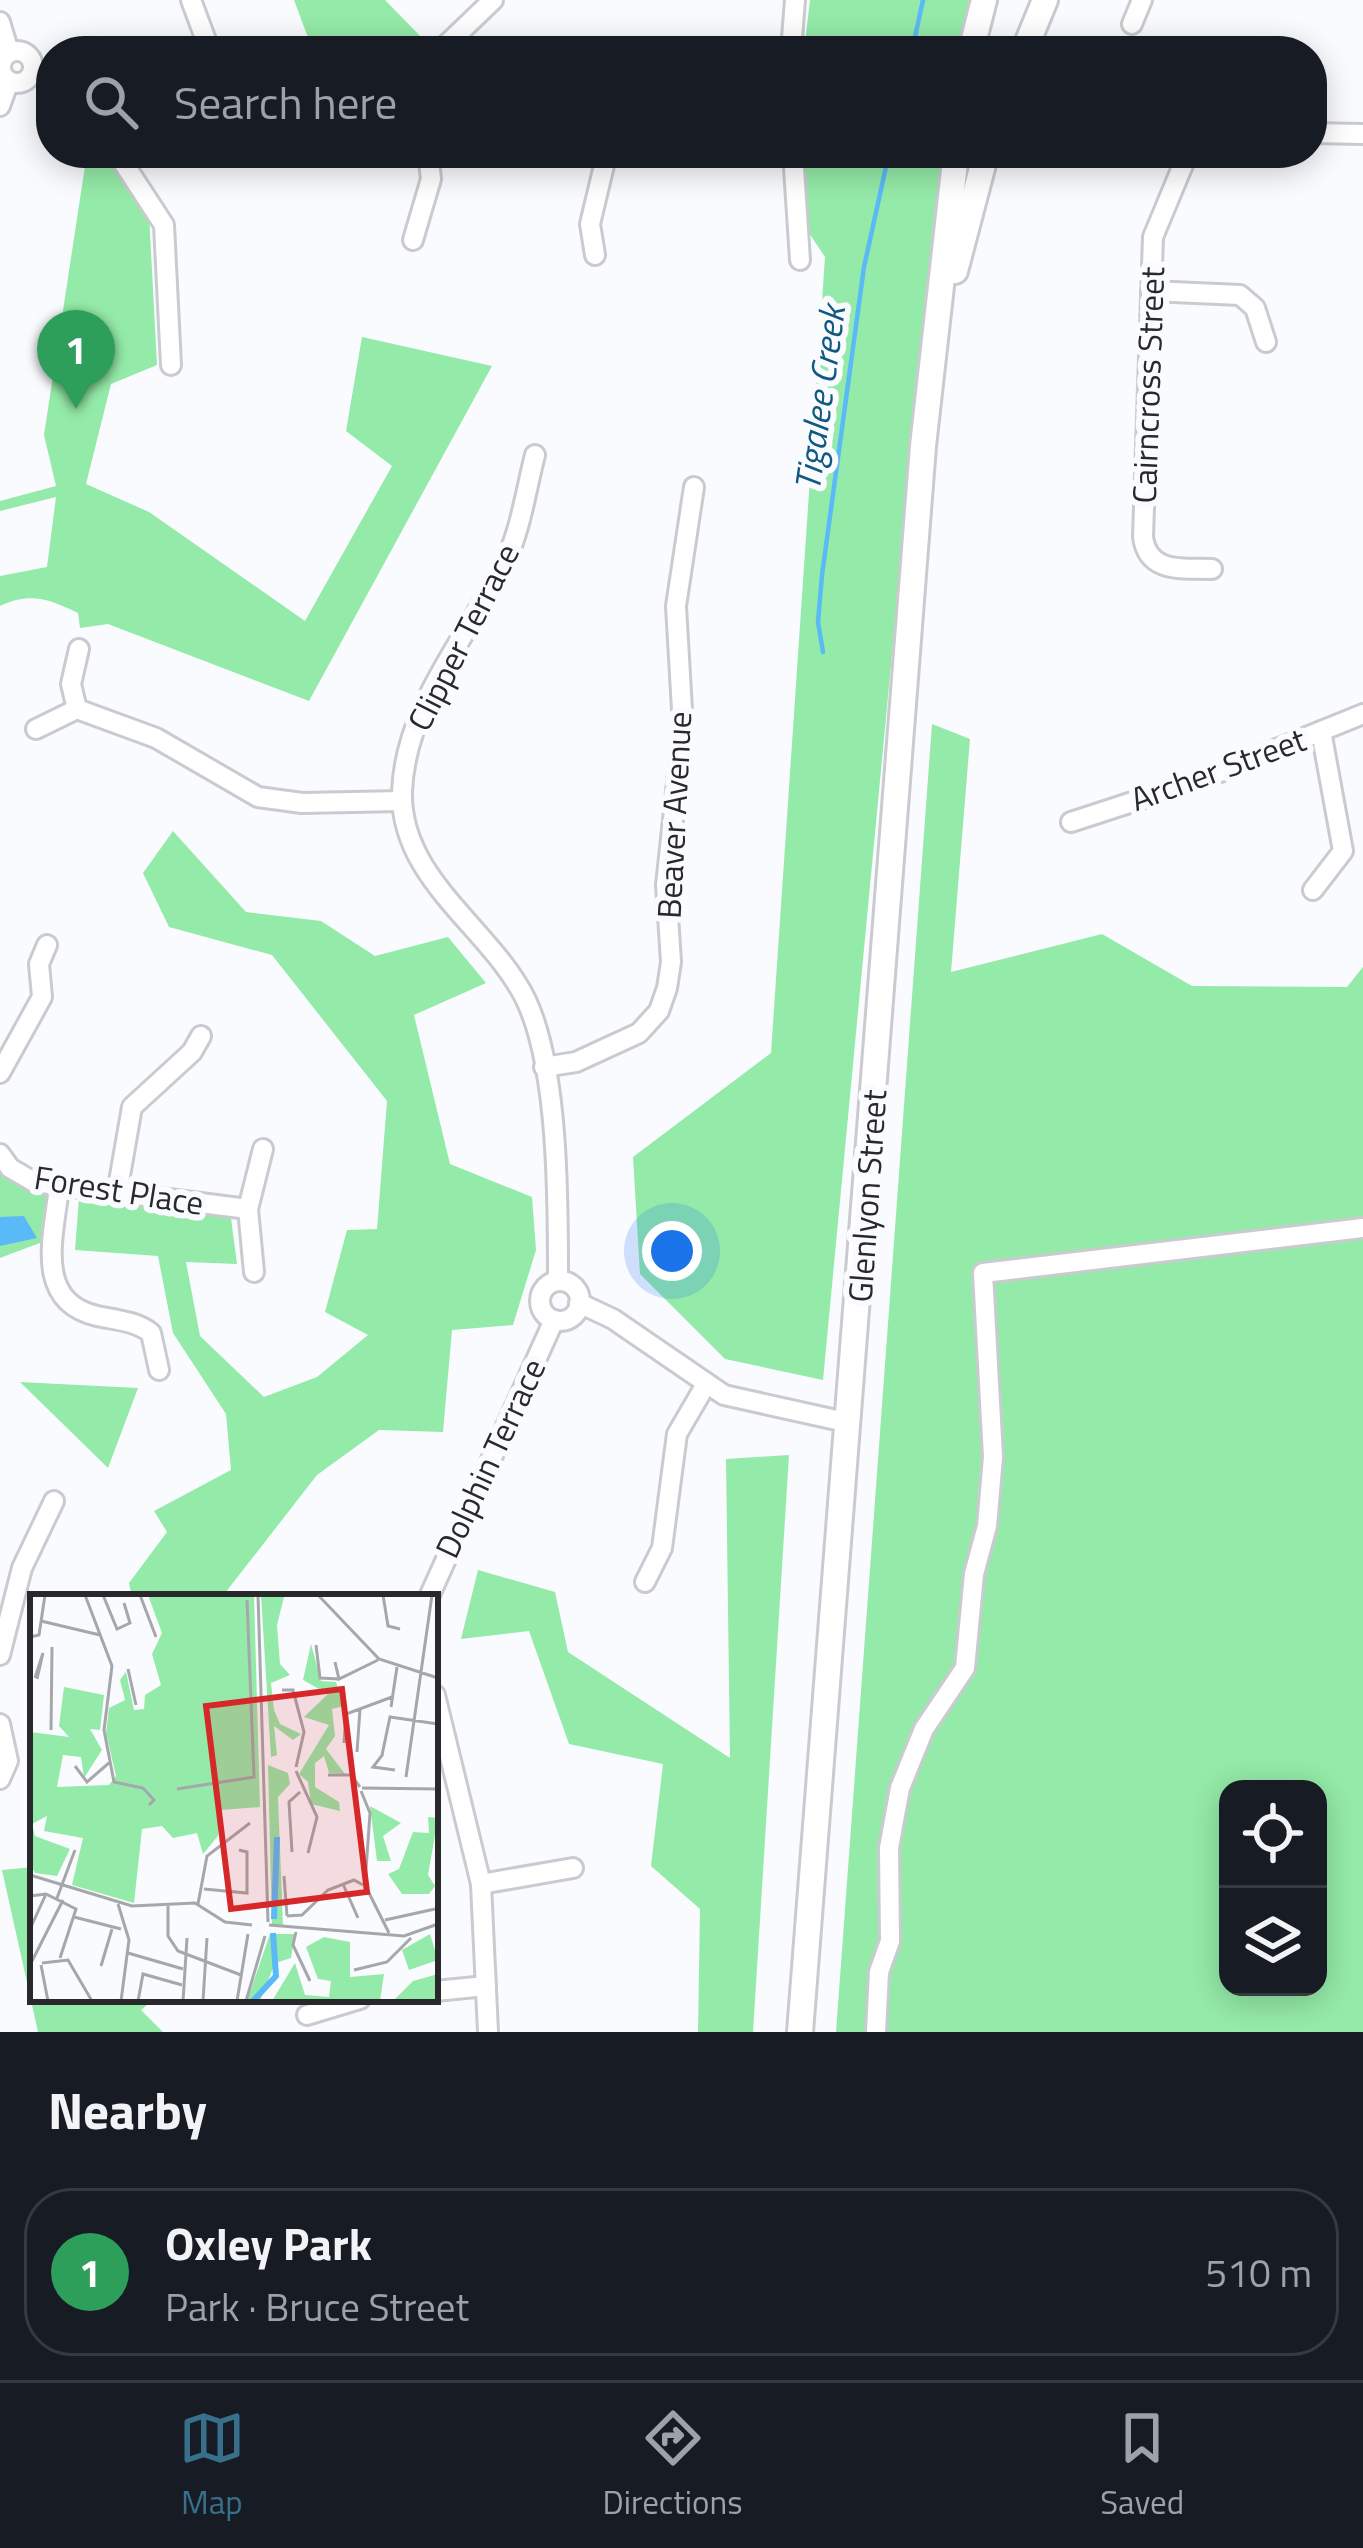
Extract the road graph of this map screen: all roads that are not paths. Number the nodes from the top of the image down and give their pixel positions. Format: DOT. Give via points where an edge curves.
graph roads {
  1 [pos="191,0"];
  2 [pos="493,0"];
  3 [pos="795,0"];
  4 [pos="984,0"];
  5 [pos="1045,0"];
  6 [pos="1142,0"];
  7 [pos="0,22"];
  8 [pos="1132,24"];
  9 [pos="204,36"];
  10 [pos="456,36"];
  11 [pos="792,36"];
  12 [pos="975,36"];
  13 [pos="1030,36"];
  14 [pos="9,52"];
  15 [pos="32,73"];
  16 [pos="36,76"];
  17 [pos="9,81"];
  18 [pos="0,106"];
  19 [pos="1327,133"];
  20 [pos="1363,134"];
  21 [pos="127,168"];
  22 [pos="429,168"];
  23 [pos="604,168"];
  24 [pos="794,168"];
  25 [pos="954,168"];
  26 [pos="982,168"];
  27 [pos="1182,168"];
  28 [pos="413,240"];
  29 [pos="595,255"];
  30 [pos="800,260"];
  31 [pos="1151,291"];
  32 [pos="1266,342"];
  33 [pos="931,360"];
  34 [pos="171,365"];
  35 [pos="535,454"];
  36 [pos="694,487"];
  37 [pos="1212,569"];
  38 [pos="79,649"];
  39 [pos="77,709"];
  40 [pos="1363,714"];
  41 [pos="36,729"];
  42 [pos="1321,731"];
  43 [pos="402,801"];
  44 [pos="1071,822"];
  45 [pos="1313,890"];
  46 [pos="47,945"];
  47 [pos="201,1036"];
  48 [pos="544,1067"];
  49 [pos="0,1073"];
  50 [pos="262,1149"];
  51 [pos="0,1154"];
  52 [pos="59,1187"];
  53 [pos="117,1192"];
  54 [pos="248,1209"];
  55 [pos="1363,1228"];
  56 [pos="254,1272"];
  57 [pos="558,1281"];
  58 [pos="579,1303"];
  59 [pos="554,1320"];
  60 [pos="159,1370"];
  61 [pos="705,1386"];
  62 [pos="850,1423"];
  63 [pos="54,1501"];
  64 [pos="645,1582"];
  65 [pos="430,1594"];
  66 [pos="0,1655"];
  67 [pos="438,1707"];
  68 [pos="0,1724"];
  69 [pos="0,1779"];
  70 [pos="573,1868"];
  71 [pos="482,1884"];
  72 [pos="486,1986"];
  73 [pos="438,1991"];
  74 [pos="350,2002"];
  75 [pos="307,2015"];
  76 [pos="488,2032"];
  77 [pos="800,2032"];
  78 [pos="876,2032"];
  1 -- 9 [label="street"];
  2 -- 10 [label="street"];
  3 -- 11 [label="street"];
  4 -- 12 [label="main road"];
  5 -- 13 [label="main road"];
  6 -- 8 [label="street"];
  7 -- 14 [label="street"];
  14 -- 15 [label="street" via="25,53"];
  14 -- 17 [label="street" via="0,67"];
  15 -- 16 [label="street"];
  15 -- 17 [label="street"];
  17 -- 18 [label="street"];
  19 -- 20 [label="street"];
  21 -- 34 [label="street" via="164,225"];
  22 -- 28 [label="street"];
  23 -- 29 [label="street" via="590,224"];
  24 -- 30 [label="street"];
  25 -- 33 [label="main road, Glenlyon Street"];
  26 -- 33 [label="main road, Glenlyon Street"];
  27 -- 31 [label="street, Cairncross Street" via="1158,219"];
  31 -- 32 [label="street" via="1240,295 1255,308"];
  31 -- 37 [label="street, Cairncross Street" via="1144,548 1160,566"];
  33 -- 62 [label="main road, Glenlyon Street"];
  35 -- 43 [label="street, Clipper Terrace" via="511,550 418,717"];
  36 -- 48 [label="street, Beaver Avenue" via="676,606 683,727 666,884 667,988 639,1033 576,1062"];
  38 -- 39 [label="street" via="71,684"];
  39 -- 41 [label="street"];
  39 -- 43 [label="street" via="156,738 258,796"];
  40 -- 42 [label="street, Archer Street"];
  42 -- 44 [label="street, Archer Street"];
  42 -- 45 [label="street" via="1343,851"];
  43 -- 48 [label="street, Clipper Terrace" via="420,860 516,981"];
  46 -- 49 [label="street" via="39,964 42,997"];
  47 -- 53 [label="street" via="133,1107"];
  48 -- 57 [label="street, Clipper Terrace"];
  50 -- 54 [label="street, Forest Place"];
  51 -- 52 [label="street, Forest Place" via="22,1177"];
  52 -- 53 [label="street, Forest Place"];
  52 -- 60 [label="street" via="54,1283 82,1312 152,1333"];
  53 -- 54 [label="street, Forest Place"];
  54 -- 56 [label="street, Forest Place"];
  55 -- 78 [label="street" via="983,1273 993,1457 987,1526 965,1668 924,1729 900,1788"];
  57 -- 58 [label="street" via="572,1285"];
  57 -- 59 [label="street" via="540,1299"];
  58 -- 59 [label="street" via="568,1319"];
  58 -- 61 [label="street"];
  59 -- 65 [label="street, Dolphin Terrace"];
  61 -- 62 [label="street"];
  61 -- 64 [label="street" via="677,1434 662,1548"];
  62 -- 77 [label="main road, Glenlyon Street"];
  63 -- 66 [label="street" via="22,1568"];
  67 -- 71 [label="street"];
  68 -- 69 [label="street" via="8,1761"];
  70 -- 71 [label="street"];
  71 -- 72 [label="street"];
  72 -- 73 [label="street"];
  72 -- 76 [label="street"];
  74 -- 75 [label="street"];
}
